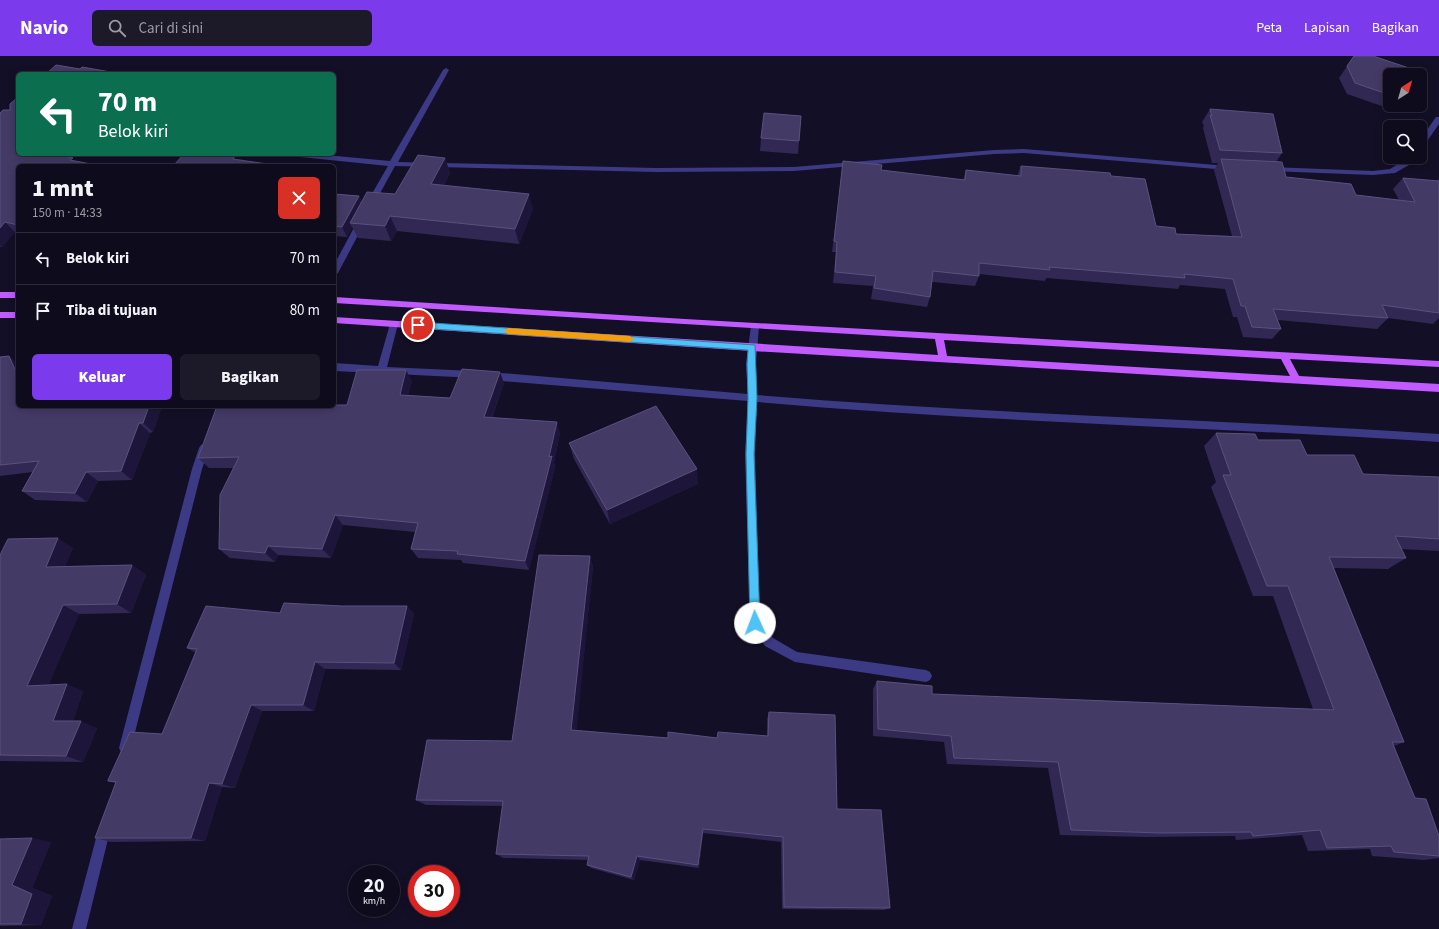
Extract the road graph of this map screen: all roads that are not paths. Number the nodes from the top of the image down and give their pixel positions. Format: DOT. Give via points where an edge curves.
graph roads {
  1 [pos="446,70"];
  2 [pos="1439,119"];
  3 [pos="1427,135"];
  4 [pos="311,156"];
  5 [pos="392,164"];
  6 [pos="1404,164"];
  7 [pos="1239,168"];
  8 [pos="1262,169"];
  9 [pos="336,269"];
  10 [pos="16,295"];
  11 [pos="1,296"];
  12 [pos="336,300"];
  13 [pos="0,315"];
  14 [pos="16,315"];
  15 [pos="336,320"];
  16 [pos="394,324"];
  17 [pos="755,326"];
  18 [pos="939,336"];
  19 [pos="752,348"];
  20 [pos="1284,356"];
  21 [pos="943,358"];
  22 [pos="1439,364"];
  23 [pos="336,367"];
  24 [pos="382,369"];
  25 [pos="1296,379"];
  26 [pos="1439,388"];
  27 [pos="753,398"];
  28 [pos="208,434"];
  29 [pos="1439,438"];
  30 [pos="926,676"];
  31 [pos="123,756"];
  32 [pos="108,816"];
  33 [pos="79,929"];
  1 -- 5 [label="street"];
  2 -- 3 [label="street"];
  4 -- 5 [label="street"];
  5 -- 7 [label="street" via="656,170 794,169 994,152 1024,152"];
  5 -- 9 [label="street"];
  6 -- 8 [label="street" via="1392,171 1373,173"];
  10 -- 11 [label="main road"];
  12 -- 17 [label="main road"];
  13 -- 14 [label="main road"];
  15 -- 16 [label="main road"];
  16 -- 19 [label="main road"];
  16 -- 24 [label="street"];
  17 -- 18 [label="main road"];
  17 -- 19 [label="street"];
  18 -- 20 [label="main road"];
  18 -- 21 [label="main road"];
  19 -- 21 [label="main road"];
  19 -- 27 [label="street"];
  20 -- 22 [label="main road"];
  20 -- 25 [label="main road"];
  21 -- 25 [label="main road"];
  23 -- 24 [label="street"];
  24 -- 27 [label="street"];
  25 -- 26 [label="main road"];
  27 -- 29 [label="street" via="931,411"];
  27 -- 30 [label="street" via="750,454 755,623 769,642 795,657"];
  28 -- 31 [label="street"];
  32 -- 33 [label="street"];
}
